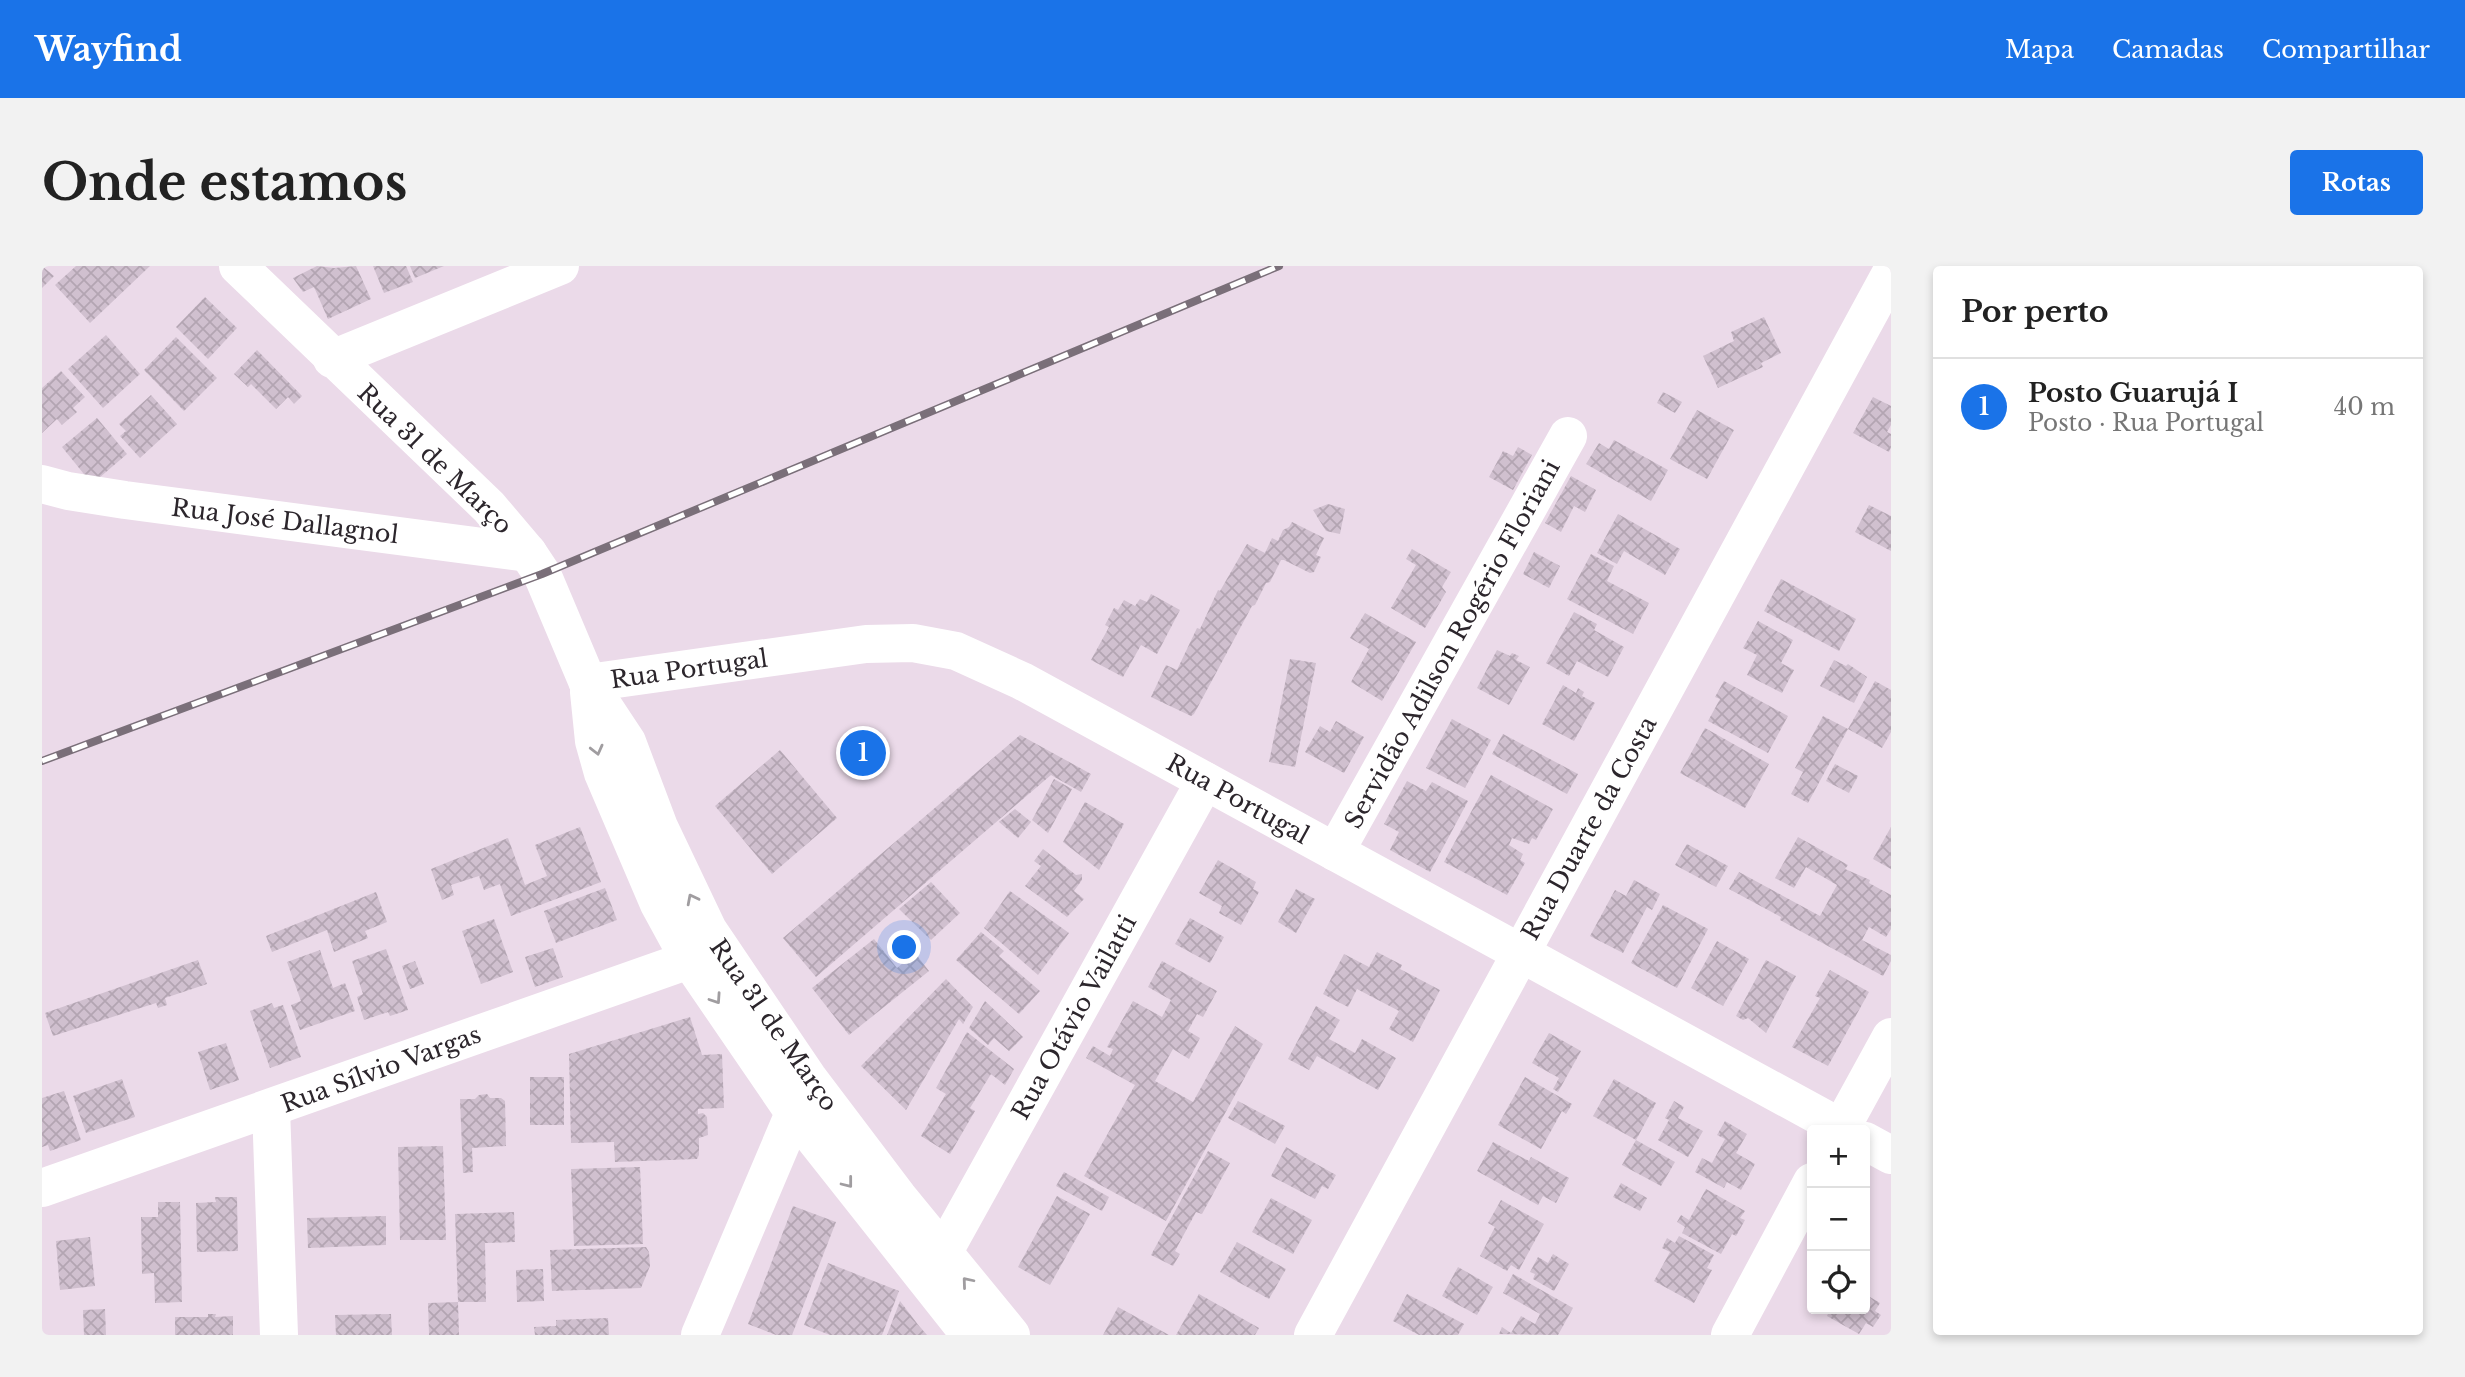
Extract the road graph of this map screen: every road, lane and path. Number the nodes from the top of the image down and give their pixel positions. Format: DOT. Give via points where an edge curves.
graph roads {
  1 [pos="238,266"];
  2 [pos="560,266"];
  3 [pos="1891,274"];
  4 [pos="1878,328"];
  5 [pos="332,359"];
  6 [pos="1568,436"];
  7 [pos="42,484"];
  8 [pos="528,553"];
  9 [pos="588,683"];
  10 [pos="1205,781"];
  11 [pos="1335,852"];
  12 [pos="704,954"];
  13 [pos="1521,954"];
  14 [pos="1891,1037"];
  15 [pos="808,1078"];
  16 [pos="271,1108"];
  17 [pos="795,1114"];
  18 [pos="1835,1125"];
  19 [pos="1851,1125"];
  20 [pos="1870,1144"];
  21 [pos="1891,1155"];
  22 [pos="42,1188"];
  23 [pos="1809,1188"];
  24 [pos="943,1253"];
  25 [pos="279,1335"];
  26 [pos="701,1335"];
  27 [pos="970,1335"];
  28 [pos="1011,1335"];
  29 [pos="1313,1335"];
  30 [pos="1730,1335"];
  1 -- 5 [label="street, Rua 31 de Março"];
  2 -- 5 [label="street"];
  3 -- 4 [label="street, Rua Duarte da Costa"];
  4 -- 13 [label="street, Rua Duarte da Costa"];
  5 -- 8 [label="street, Rua 31 de Março" via="489,507"];
  6 -- 11 [label="street, Servidão Adilson Rogério Floriani"];
  7 -- 8 [label="street, Rua José Dallagnol" via="125,500"];
  8 -- 9 [label="street, Rua 31 de Março" via="542,574"];
  9 -- 10 [label="street, Rua Portugal" via="866,644 913,643 956,651 1002,672"];
  9 -- 12 [label="street, Rua 31 de Março" via="594,741 603,773 659,904"];
  10 -- 11 [label="street, Rua Portugal"];
  10 -- 24 [label="street, Rua Otávio Vailatti"];
  11 -- 13 [label="street, Rua Portugal"];
  12 -- 15 [label="street, Rua 31 de Março"];
  12 -- 16 [label="street, Rua Sílvio Vargas"];
  12 -- 17 [label="street, Rua 31 de Março, one-way"];
  13 -- 18 [label="street, Rua Portugal"];
  13 -- 29 [label="street, Rua Duarte da Costa"];
  14 -- 19 [label="street"];
  15 -- 17 [label="street"];
  15 -- 24 [label="street, Rua 31 de Março"];
  16 -- 22 [label="street, Rua Sílvio Vargas"];
  16 -- 25 [label="street"];
  17 -- 26 [label="street"];
  17 -- 27 [label="street, Rua 31 de Março, one-way"];
  20 -- 21 [label="street, Rua Portugal"];
  23 -- 30 [label="street"];
  28 -- 24 [label="street, Rua 31 de Março, one-way"];
}
